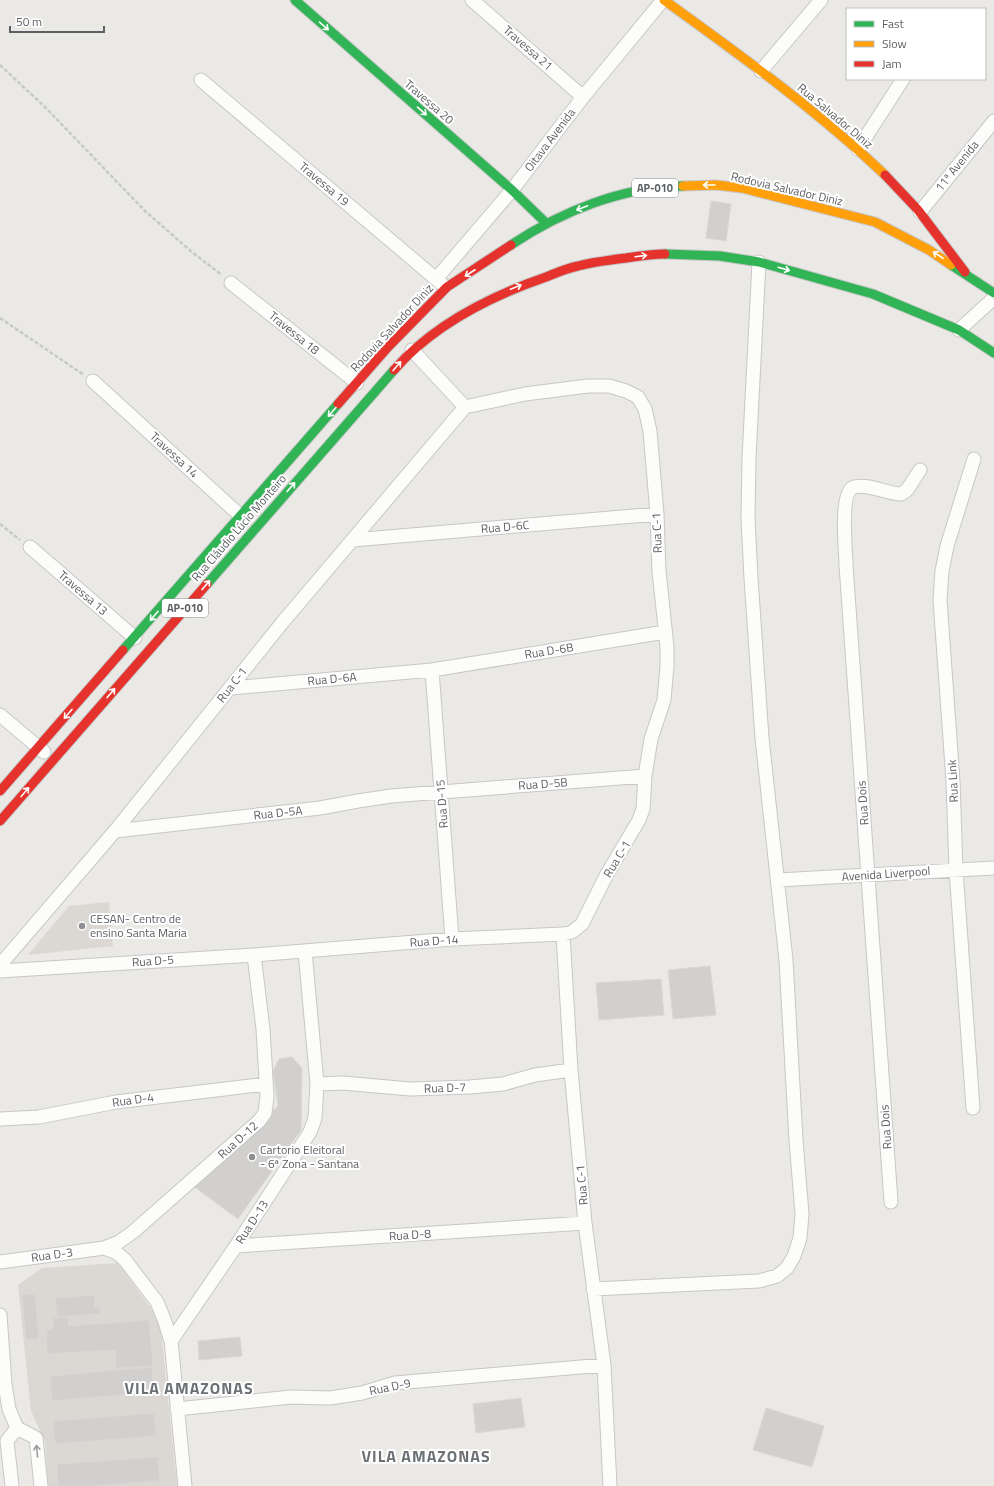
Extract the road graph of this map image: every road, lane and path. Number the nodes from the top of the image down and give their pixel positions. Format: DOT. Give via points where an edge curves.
graph roads {
  1 [pos="295,0"];
  2 [pos="472,0"];
  3 [pos="663,0"];
  4 [pos="820,0"];
  5 [pos="0,65"];
  6 [pos="761,71"];
  7 [pos="201,80"];
  8 [pos="902,80"];
  9 [pos="584,97"];
  10 [pos="994,121"];
  11 [pos="858,149"];
  12 [pos="512,190"];
  13 [pos="920,212"];
  14 [pos="546,223"];
  15 [pos="759,262"];
  16 [pos="968,274"];
  17 [pos="436,279"];
  18 [pos="231,283"];
  19 [pos="447,287"];
  20 [pos="994,293"];
  21 [pos="994,298"];
  22 [pos="0,318"];
  23 [pos="959,330"];
  24 [pos="398,336"];
  25 [pos="412,350"];
  26 [pos="994,353"];
  27 [pos="93,381"];
  28 [pos="357,383"];
  29 [pos="466,407"];
  30 [pos="974,459"];
  31 [pos="920,470"];
  32 [pos="657,514"];
  33 [pos="241,517"];
  34 [pos="0,524"];
  35 [pos="255,529"];
  36 [pos="353,540"];
  37 [pos="30,548"];
  38 [pos="665,632"];
  39 [pos="135,638"];
  40 [pos="432,670"];
  41 [pos="231,688"];
  42 [pos="0,715"];
  43 [pos="39,747"];
  44 [pos="53,760"];
  45 [pos="645,776"];
  46 [pos="0,792"];
  47 [pos="441,792"];
  48 [pos="0,821"];
  49 [pos="115,831"];
  50 [pos="994,868"];
  51 [pos="956,870"];
  52 [pos="868,875"];
  53 [pos="778,880"];
  54 [pos="563,934"];
  55 [pos="452,939"];
  56 [pos="305,951"];
  57 [pos="254,955"];
  58 [pos="0,965"];
  59 [pos="0,971"];
  60 [pos="571,1070"];
  61 [pos="266,1084"];
  62 [pos="317,1084"];
  63 [pos="973,1108"];
  64 [pos="0,1119"];
  65 [pos="891,1202"];
  66 [pos="585,1223"];
  67 [pos="236,1246"];
  68 [pos="104,1248"];
  69 [pos="0,1262"];
  70 [pos="593,1289"];
  71 [pos="0,1315"];
  72 [pos="171,1342"];
  73 [pos="604,1365"];
  74 [pos="5,1410"];
  75 [pos="178,1410"];
  76 [pos="17,1428"];
  77 [pos="12,1486"];
  78 [pos="41,1486"];
  79 [pos="185,1486"];
  80 [pos="610,1486"];
  1 -- 12 [label="main road, Travessa 20, one-way"];
  2 -- 9 [label="street, Travessa 21"];
  3 -- 6 [label="main road, Rua Salvador Diniz"];
  3 -- 9 [label="street, Oitava Avenida"];
  4 -- 6 [label="street"];
  5 -- 18 [label="path" via="46,108 145,211"];
  6 -- 11 [label="main road, Rua Salvador Diniz"];
  7 -- 17 [label="street, Travessa 19"];
  8 -- 11 [label="street"];
  9 -- 12 [label="street, Oitava Avenida"];
  10 -- 13 [label="street, 11ª Avenida"];
  11 -- 13 [label="main road, Rua Salvador Diniz"];
  12 -- 14 [label="main road, Travessa 20"];
  12 -- 17 [label="street, Oitava Avenida"];
  13 -- 16 [label="main road, Rua Salvador Diniz"];
  16 -- 14 [label="main road, Rodovia Salvador Diniz / AP-010, one-way" via="875,222 742,188 683,185 636,191 594,203"];
  14 -- 19 [label="main road, Rodovia Salvador Diniz / AP-010, one-way"];
  15 -- 23 [label="main road, AP-010, one-way" via="873,294"];
  25 -- 15 [label="main road, AP-010, one-way" via="454,320 512,289 577,266 657,254 720,256"];
  15 -- 53 [label="street" via="748,519 762,738"];
  16 -- 20 [label="main road, Rodovia Salvador Diniz / AP-010"];
  17 -- 19 [label="street, Travessa 19"];
  18 -- 28 [label="street, Travessa 18"];
  19 -- 24 [label="main road, Rodovia Salvador Diniz / AP-010"];
  21 -- 23 [label="street"];
  22 -- 27 [label="path"];
  23 -- 26 [label="main road, AP-010"];
  24 -- 25 [label="main road"];
  24 -- 28 [label="main road, Rodovia Salvador Diniz / AP-010"];
  25 -- 29 [label="street"];
  35 -- 25 [label="main road, Rua Cláudio Lúcio Monteiro / AP-010, one-way"];
  27 -- 33 [label="street, Travessa 14"];
  28 -- 33 [label="main road, Rua Cláudio Lúcio Monteiro / AP-010, one-way"];
  29 -- 32 [label="street, Rua C-1" via="524,394 588,386 609,386 632,393 641,401 647,419"];
  29 -- 36 [label="street, Rua C-1"];
  30 -- 51 [label="street, Rua Link" via="947,546 940,600 953,780"];
  31 -- 52 [label="street, Rua Dois" via="904,492 896,494 865,487 849,490 844,514"];
  32 -- 36 [label="street, Rua D-6C"];
  32 -- 38 [label="street, Rua C-1"];
  33 -- 35 [label="street, Travessa 14"];
  33 -- 39 [label="main road, Rua Cláudio Lúcio Monteiro / AP-010, one-way"];
  34 -- 37 [label="path"];
  44 -- 35 [label="main road, Rua Cláudio Lúcio Monteiro / AP-010, one-way"];
  36 -- 41 [label="street, Rua C-1"];
  37 -- 39 [label="street, Travessa 13"];
  38 -- 40 [label="street, Rua D-6B"];
  38 -- 45 [label="street, Rua C-1" via="665,692 651,739"];
  39 -- 43 [label="main road, Rua Cláudio Lúcio Monteiro / AP-010, one-way"];
  40 -- 41 [label="street, Rua D-6A"];
  40 -- 47 [label="street, Rua D-15"];
  41 -- 49 [label="street, Rua C-1"];
  42 -- 43 [label="street"];
  43 -- 44 [label="street"];
  43 -- 46 [label="main road, Rua Cláudio Lúcio Monteiro / AP-010"];
  48 -- 44 [label="main road, Rua Cláudio Lúcio Monteiro / AP-010, one-way"];
  45 -- 47 [label="street, Rua D-5B"];
  45 -- 54 [label="street, Rua C-1" via="643,809 636,827 607,874 582,924 572,932"];
  47 -- 49 [label="street, Rua D-5A"];
  47 -- 55 [label="street, Rua D-15"];
  49 -- 58 [label="street, Rua C-1"];
  50 -- 51 [label="street, Avenida Liverpool"];
  51 -- 52 [label="street, Avenida Liverpool"];
  51 -- 63 [label="street, Rua Link"];
  52 -- 53 [label="street, Avenida Liverpool"];
  52 -- 65 [label="street, Rua Dois"];
  53 -- 70 [label="street" via="786,960 802,1214 800,1238 794,1256 786,1268 776,1276 759,1281"];
  54 -- 55 [label="street, Rua D-14"];
  54 -- 60 [label="street, Rua C-1"];
  55 -- 56 [label="street, Rua D-14"];
  56 -- 57 [label="street, Rua D-5"];
  56 -- 62 [label="street, Rua D-13"];
  57 -- 59 [label="street, Rua D-5"];
  57 -- 61 [label="street, Rua D-12" via="263,1029"];
  60 -- 62 [label="street, Rua D-7" via="535,1075 503,1084 470,1087 410,1089 343,1083"];
  60 -- 66 [label="street, Rua C-1"];
  61 -- 64 [label="street, Rua D-4" via="116,1102 39,1117"];
  61 -- 68 [label="street, Rua D-12" via="267,1109 259,1121 133,1232"];
  62 -- 67 [label="street, Rua D-13" via="315,1118 310,1132"];
  66 -- 67 [label="street, Rua D-8"];
  66 -- 70 [label="street, Rua C-1"];
  67 -- 72 [label="street, Rua D-13"];
  68 -- 69 [label="street, Rua D-3"];
  68 -- 72 [label="street" via="117,1253 125,1260 157,1302"];
  70 -- 73 [label="street, Rua C-1"];
  71 -- 74 [label="street"];
  72 -- 75 [label="street"];
  73 -- 75 [label="street, Rua D-9" via="395,1383 362,1393 330,1398 291,1397"];
  73 -- 80 [label="street, Rua C-1"];
  74 -- 76 [label="street"];
  75 -- 79 [label="street"];
  76 -- 77 [label="street" via="8,1441"];
  78 -- 76 [label="street, one-way" via="36,1438"];
}
